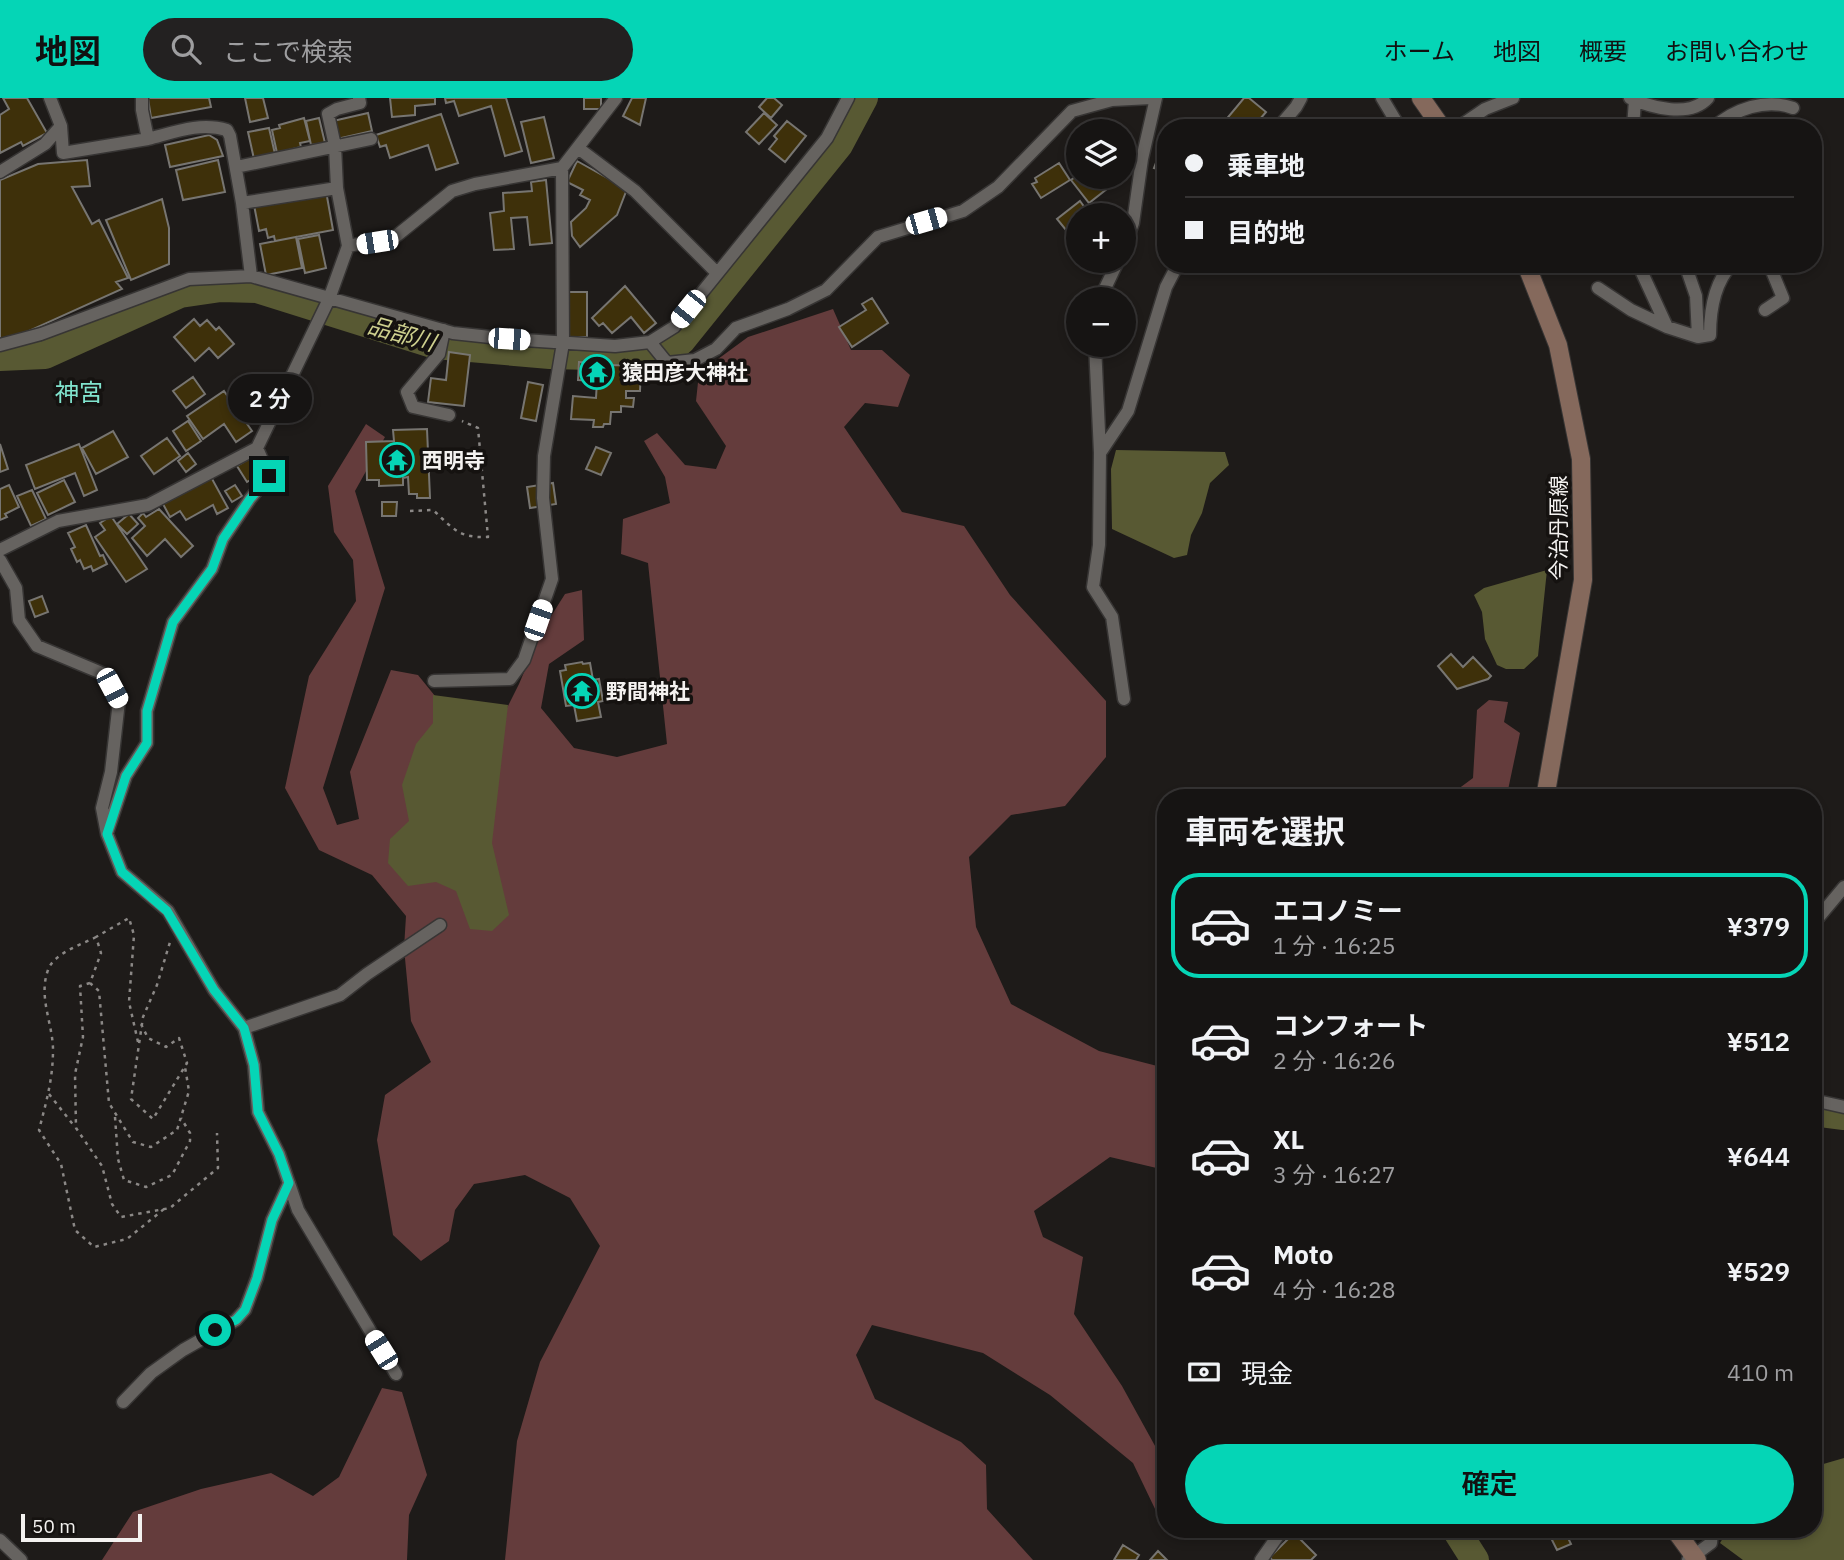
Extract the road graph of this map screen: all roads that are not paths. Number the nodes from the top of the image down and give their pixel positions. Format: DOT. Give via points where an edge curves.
graph roads {
  1 [pos="50,98"];
  2 [pos="142,98"];
  3 [pos="359,98"];
  4 [pos="616,98"];
  5 [pos="848,98"];
  6 [pos="1082,98"];
  7 [pos="1153,98"];
  8 [pos="1301,98"];
  9 [pos="1382,98"];
  10 [pos="1421,98"];
  11 [pos="1513,98"];
  12 [pos="1708,98"];
  13 [pos="1633,103"];
  14 [pos="1793,108"];
  15 [pos="1072,111"];
  16 [pos="1285,119"];
  17 [pos="1395,119"];
  18 [pos="1436,119"];
  19 [pos="1471,119"];
  20 [pos="1727,119"];
  21 [pos="61,126"];
  22 [pos="149,139"];
  23 [pos="371,139"];
  24 [pos="335,146"];
  25 [pos="578,148"];
  26 [pos="236,167"];
  27 [pos="562,169"];
  28 [pos="0,172"];
  29 [pos="337,188"];
  30 [pos="242,203"];
  31 [pos="1136,203"];
  32 [pos="348,246"];
  33 [pos="717,273"];
  34 [pos="1173,273"];
  35 [pos="1530,273"];
  36 [pos="1642,273"];
  37 [pos="1688,273"];
  38 [pos="1725,273"];
  39 [pos="1773,273"];
  40 [pos="251,276"];
  41 [pos="1598,288"];
  42 [pos="328,299"];
  43 [pos="1765,310"];
  44 [pos="1667,327"];
  45 [pos="444,330"];
  46 [pos="1698,337"];
  47 [pos="650,342"];
  48 [pos="563,343"];
  49 [pos="0,345"];
  50 [pos="1096,357"];
  51 [pos="449,415"];
  52 [pos="257,448"];
  53 [pos="1100,453"];
  54 [pos="0,550"];
  55 [pos="0,560"];
  56 [pos="435,681"];
  57 [pos="1124,699"];
  58 [pos="1547,789"];
  59 [pos="107,834"];
  60 [pos="1844,887"];
  61 [pos="1822,913"];
  62 [pos="440,925"];
  63 [pos="244,1028"];
  64 [pos="1822,1103"];
  65 [pos="1844,1107"];
  66 [pos="289,1183"];
  67 [pos="396,1374"];
  68 [pos="123,1402"];
  69 [pos="1276,1538"];
  70 [pos="1680,1538"];
  71 [pos="1711,1538"];
  72 [pos="0,1540"];
  73 [pos="1693,1559"];
  74 [pos="20,1560"];
  75 [pos="1261,1560"];
  1 -- 21 [label="street"];
  2 -- 22 [label="street"];
  3 -- 24 [label="street" via="360,103 328,114"];
  4 -- 25 [label="street"];
  5 -- 33 [label="street" via="827,138"];
  6 -- 15 [label="street"];
  7 -- 15 [label="street" via="1112,100"];
  7 -- 31 [label="street"];
  8 -- 16 [label="street"];
  9 -- 17 [label="street"];
  10 -- 18 [label="main road"];
  11 -- 19 [label="street"];
  12 -- 13 [label="street" via="1702,105 1672,110"];
  14 -- 20 [label="street" via="1783,103 1748,105"];
  15 -- 47 [label="street" via="998,187 963,211 878,237 827,290 736,328 716,349 695,360 667,363"];
  21 -- 22 [label="street" via="63,153"];
  21 -- 28 [label="street" via="45,145"];
  22 -- 26 [label="street" via="198,126 226,130"];
  23 -- 24 [label="street"];
  24 -- 26 [label="street"];
  24 -- 29 [label="street"];
  25 -- 27 [label="street"];
  25 -- 33 [label="street" via="635,191"];
  26 -- 30 [label="street"];
  27 -- 32 [label="street" via="452,191 395,237"];
  27 -- 48 [label="street"];
  29 -- 30 [label="street"];
  29 -- 32 [label="street"];
  30 -- 40 [label="street"];
  32 -- 42 [label="street"];
  33 -- 47 [label="street" via="674,327"];
  34 -- 53 [label="street" via="1128,411"];
  35 -- 58 [label="main road, 今治丹原線" via="1558,345 1581,458 1583,580"];
  36 -- 44 [label="street"];
  37 -- 46 [label="street" via="1696,296"];
  38 -- 46 [label="street" via="1710,310 1710,335"];
  39 -- 43 [label="street" via="1783,298"];
  40 -- 42 [label="street"];
  40 -- 49 [label="street" via="189,279"];
  41 -- 44 [label="street"];
  42 -- 45 [label="street"];
  42 -- 52 [label="street"];
  44 -- 46 [label="street"];
  45 -- 48 [label="street"];
  45 -- 51 [label="street" via="439,354 407,392 413,407"];
  47 -- 48 [label="street" via="615,346"];
  48 -- 56 [label="street" via="544,456 543,498 552,579 524,660 510,679"];
  50 -- 53 [label="street"];
  52 -- 54 [label="street" via="149,505 58,521"];
  52 -- 59 [label="street" via="269,476 223,539 212,569 173,622 147,711 147,743 126,776"];
  53 -- 57 [label="street" via="1099,545 1093,587 1112,617"];
  55 -- 59 [label="street" via="16,588 19,620 37,646 104,674 119,701 102,808"];
  59 -- 63 [label="street" via="122,872 167,911 214,990"];
  60 -- 61 [label="street"];
  62 -- 63 [label="street" via="340,995"];
  63 -- 66 [label="street" via="254,1065 258,1112"];
  64 -- 65 [label="street"];
  66 -- 67 [label="street" via="298,1210"];
  66 -- 68 [label="street" via="272,1220 245,1310 151,1373"];
  69 -- 75 [label="street"];
  70 -- 73 [label="main road"];
  71 -- 73 [label="street"];
  72 -- 74 [label="street"];
}
